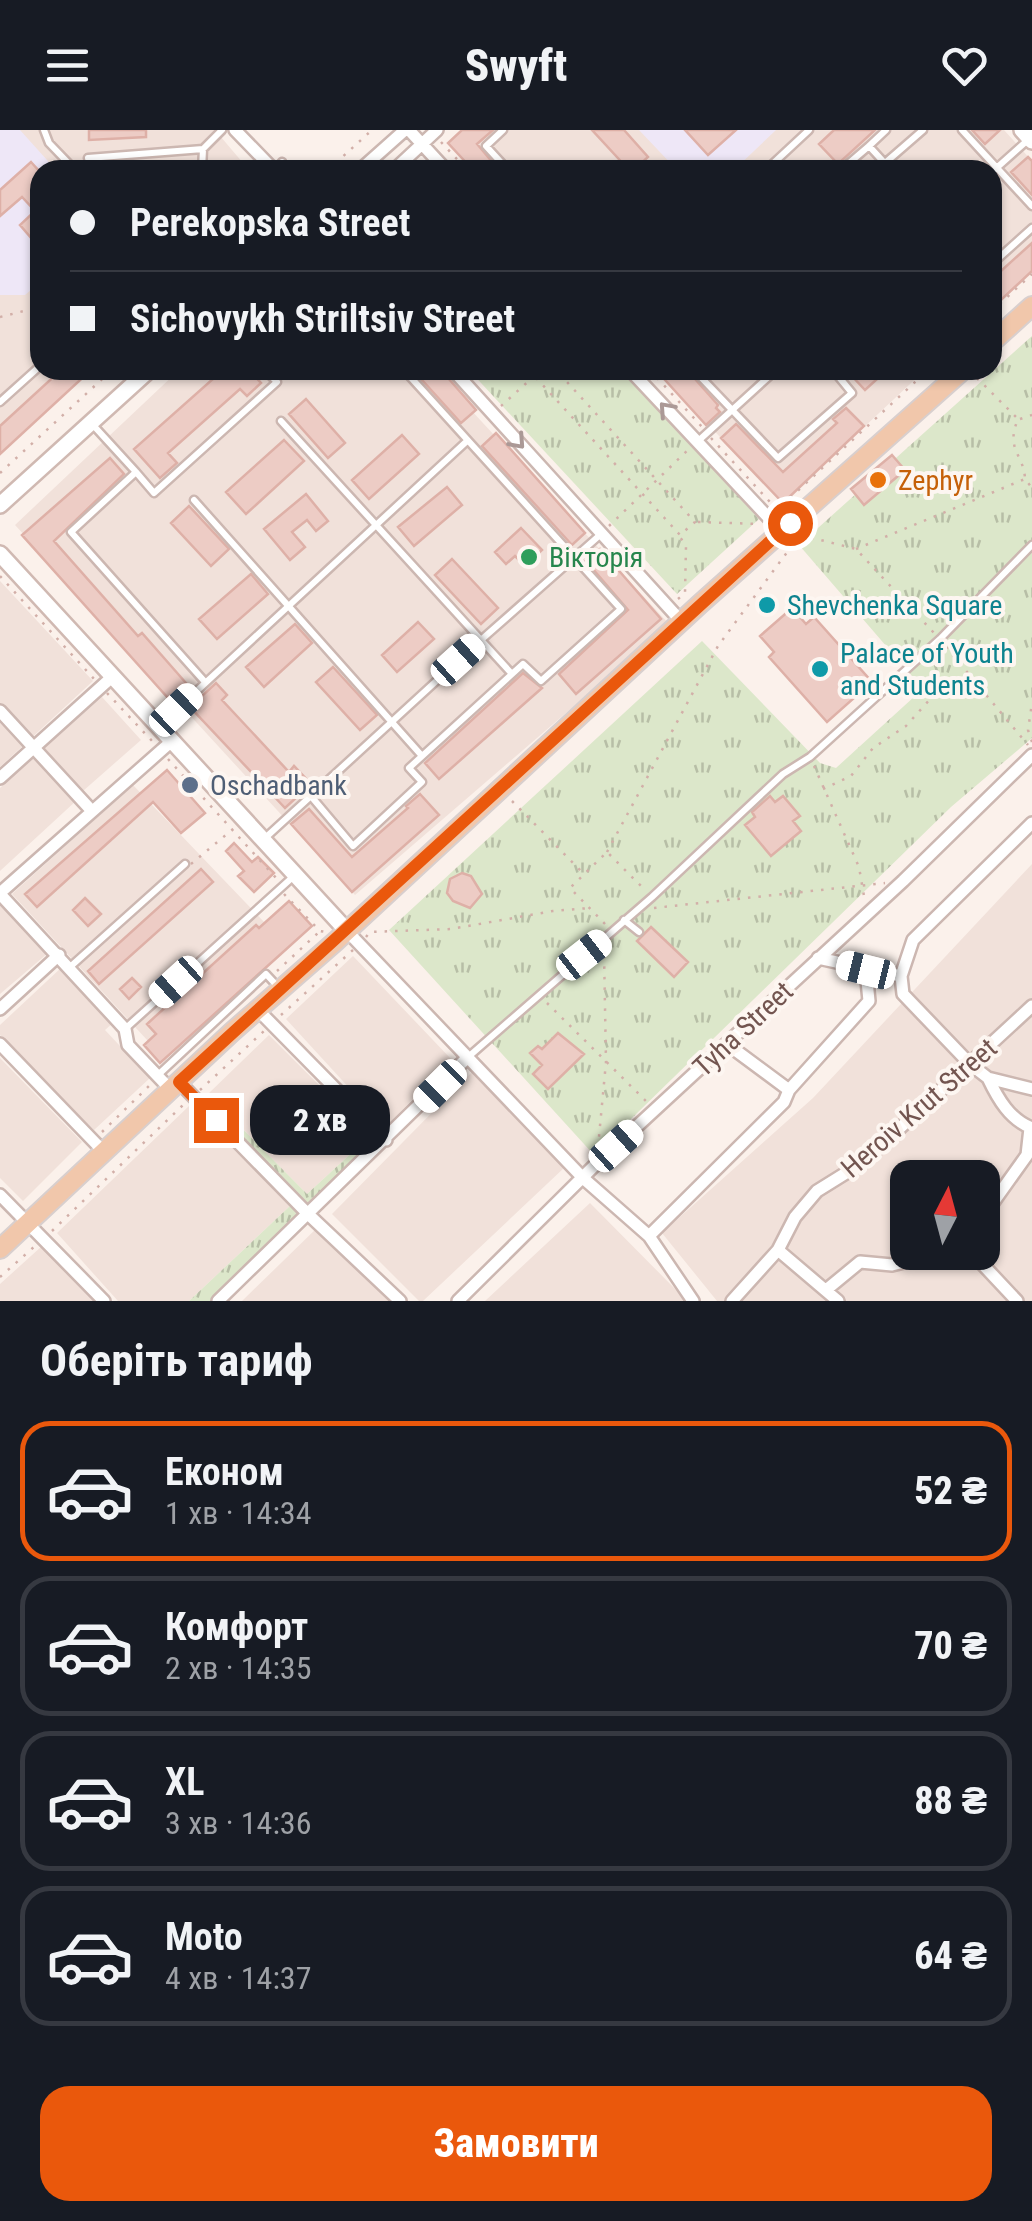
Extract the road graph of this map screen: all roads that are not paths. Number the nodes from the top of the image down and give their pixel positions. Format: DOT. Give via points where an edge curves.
graph roads {
  1 [pos="44,130"];
  2 [pos="222,130"];
  3 [pos="235,130"];
  4 [pos="407,130"];
  5 [pos="503,130"];
  6 [pos="809,130"];
  7 [pos="886,130"];
  8 [pos="922,130"];
  9 [pos="962,130"];
  10 [pos="436,132"];
  11 [pos="1028,136"];
  12 [pos="422,144"];
  13 [pos="869,146"];
  14 [pos="203,149"];
  15 [pos="88,158"];
  16 [pos="66,160"];
  17 [pos="202,160"];
  18 [pos="271,160"];
  19 [pos="372,160"];
  20 [pos="405,160"];
  21 [pos="437,160"];
  22 [pos="499,160"];
  23 [pos="777,160"];
  24 [pos="853,160"];
  25 [pos="882,160"];
  26 [pos="894,160"];
  27 [pos="987,160"];
  28 [pos="1002,163"];
  29 [pos="1002,177"];
  30 [pos="1032,206"];
  31 [pos="1032,228"];
  32 [pos="1002,255"];
  33 [pos="1032,306"];
  34 [pos="1002,333"];
  35 [pos="30,375"];
  36 [pos="138,380"];
  37 [pos="274,380"];
  38 [pos="413,380"];
  39 [pos="462,380"];
  40 [pos="639,380"];
  41 [pos="703,380"];
  42 [pos="765,380"];
  43 [pos="843,380"];
  44 [pos="954,380"];
  45 [pos="0,402"];
  46 [pos="730,411"];
  47 [pos="91,422"];
  48 [pos="281,422"];
  49 [pos="467,440"];
  50 [pos="696,442"];
  51 [pos="136,472"];
  52 [pos="194,500"];
  53 [pos="0,505"];
  54 [pos="376,525"];
  55 [pos="780,531"];
  56 [pos="601,534"];
  57 [pos="1032,545"];
  58 [pos="0,554"];
  59 [pos="573,560"];
  60 [pos="288,606"];
  61 [pos="682,621"];
  62 [pos="480,640"];
  63 [pos="512,674"];
  64 [pos="107,682"];
  65 [pos="204,682"];
  66 [pos="0,711"];
  67 [pos="391,721"];
  68 [pos="160,725"];
  69 [pos="36,746"];
  70 [pos="167,746"];
  71 [pos="1032,752"];
  72 [pos="422,756"];
  73 [pos="0,778"];
  74 [pos="310,795"];
  75 [pos="91,810"];
  76 [pos="1032,823"];
  77 [pos="264,840"];
  78 [pos="185,864"];
  79 [pos="295,874"];
  80 [pos="0,893"];
  81 [pos="624,920"];
  82 [pos="347,931"];
  83 [pos="639,932"];
  84 [pos="59,955"];
  85 [pos="818,958"];
  86 [pos="70,967"];
  87 [pos="866,970"];
  88 [pos="901,976"];
  89 [pos="280,988"];
  90 [pos="1032,1006"];
  91 [pos="0,1009"];
  92 [pos="257,1009"];
  93 [pos="125,1028"];
  94 [pos="0,1044"];
  95 [pos="727,1044"];
  96 [pos="468,1058"];
  97 [pos="970,1064"];
  98 [pos="157,1076"];
  99 [pos="988,1078"];
  100 [pos="175,1086"];
  101 [pos="789,1090"];
  102 [pos="1032,1090"];
  103 [pos="1031,1128"];
  104 [pos="386,1140"];
  105 [pos="99,1147"];
  106 [pos="584,1178"];
  107 [pos="1000,1193"];
  108 [pos="0,1195"];
  109 [pos="308,1214"];
  110 [pos="28,1224"];
  111 [pos="649,1236"];
  112 [pos="0,1249"];
  113 [pos="778,1250"];
  114 [pos="890,1265"];
  115 [pos="988,1270"];
  116 [pos="826,1290"];
  117 [pos="104,1301"];
  118 [pos="218,1301"];
  119 [pos="400,1301"];
  120 [pos="458,1301"];
  121 [pos="693,1301"];
  122 [pos="732,1301"];
  123 [pos="838,1301"];
  124 [pos="1018,1301"];
  1 -- 16 [label="lane"];
  2 -- 14 [label="lane"];
  3 -- 18 [label="street"];
  4 -- 12 [label="street"];
  4 -- 19 [label="street"];
  5 -- 22 [label="lane" via="486,146"];
  6 -- 23 [label="lane"];
  7 -- 13 [label="lane"];
  8 -- 26 [label="lane"];
  9 -- 27 [label="lane"];
  10 -- 12 [label="street"];
  11 -- 28 [label="lane"];
  12 -- 20 [label="street"];
  12 -- 21 [label="street"];
  13 -- 24 [label="lane"];
  13 -- 25 [label="lane"];
  14 -- 15 [label="lane"];
  14 -- 17 [label="lane"];
  29 -- 30 [label="lane"];
  31 -- 32 [label="lane"];
  33 -- 34 [label="main road"];
  35 -- 45 [label="lane"];
  36 -- 47 [label="street"];
  37 -- 51 [label="lane" via="154,492"];
  38 -- 49 [label="lane"];
  39 -- 56 [label="street, one-way"];
  50 -- 40 [label="street, one-way"];
  41 -- 46 [label="lane"];
  42 -- 46 [label="lane"];
  43 -- 46 [label="lane" via="852,393 778,458"];
  44 -- 55 [label="main road"];
  46 -- 50 [label="lane"];
  47 -- 51 [label="lane"];
  47 -- 53 [label="street"];
  48 -- 54 [label="lane"];
  49 -- 54 [label="lane"];
  49 -- 59 [label="lane"];
  50 -- 55 [label="street"];
  51 -- 65 [label="lane" via="71,532"];
  52 -- 60 [label="lane"];
  54 -- 60 [label="lane"];
  54 -- 62 [label="lane"];
  55 -- 61 [label="main road"];
  56 -- 59 [label="lane"];
  56 -- 61 [label="street"];
  57 -- 81 [label="lane" via="940,639"];
  58 -- 64 [label="street"];
  59 -- 62 [label="lane"];
  59 -- 63 [label="lane" via="620,609 541,682 523,664"];
  60 -- 65 [label="lane"];
  60 -- 67 [label="lane"];
  61 -- 82 [label="main road"];
  62 -- 63 [label="lane"];
  62 -- 67 [label="lane"];
  63 -- 72 [label="lane"];
  64 -- 68 [label="street"];
  64 -- 69 [label="street"];
  65 -- 68 [label="lane"];
  66 -- 69 [label="street"];
  67 -- 72 [label="lane"];
  67 -- 74 [label="lane"];
  68 -- 70 [label="street"];
  69 -- 73 [label="street"];
  69 -- 75 [label="street"];
  70 -- 75 [label="street"];
  70 -- 77 [label="street"];
  71 -- 85 [label="street, Tyha Street"];
  72 -- 74 [label="lane" via="409,768 422,782 353,846"];
  74 -- 77 [label="lane"];
  75 -- 80 [label="street"];
  76 -- 88 [label="street" via="914,940"];
  77 -- 79 [label="street"];
  78 -- 86 [label="lane"];
  79 -- 82 [label="street"];
  79 -- 93 [label="lane"];
  80 -- 84 [label="street"];
  81 -- 83 [label="lane"];
  81 -- 96 [label="lane"];
  82 -- 89 [label="main road"];
  82 -- 96 [label="street"];
  84 -- 86 [label="street"];
  84 -- 91 [label="street"];
  85 -- 87 [label="street"];
  85 -- 95 [label="street, Tyha Street"];
  86 -- 93 [label="street"];
  87 -- 88 [label="street"];
  87 -- 101 [label="street" via="869,1001"];
  88 -- 97 [label="street" via="903,994"];
  89 -- 92 [label="main road"];
  89 -- 98 [label="lane" via="266,974"];
  90 -- 97 [label="street, Heroiv Krut Street"];
  92 -- 100 [label="main road"];
  92 -- 104 [label="street"];
  93 -- 98 [label="street" via="128,1045"];
  94 -- 105 [label="street"];
  95 -- 101 [label="street"];
  95 -- 106 [label="street, Tyha Street"];
  96 -- 104 [label="street"];
  96 -- 106 [label="street"];
  97 -- 99 [label="street"];
  97 -- 113 [label="street, Heroiv Krut Street" via="862,1163 816,1191"];
  98 -- 100 [label="street"];
  99 -- 102 [label="street"];
  99 -- 103 [label="street" via="1004,1108"];
  100 -- 105 [label="main road"];
  100 -- 109 [label="street" via="193,1096"];
  101 -- 111 [label="street"];
  103 -- 107 [label="street" via="1028,1155"];
  104 -- 109 [label="street"];
  105 -- 110 [label="main road"];
  106 -- 111 [label="street"];
  106 -- 120 [label="street, Tyha Street"];
  108 -- 110 [label="street"];
  109 -- 118 [label="street"];
  109 -- 119 [label="street"];
  110 -- 112 [label="main road"];
  110 -- 117 [label="street"];
  111 -- 121 [label="street"];
  113 -- 116 [label="street"];
  113 -- 122 [label="street, Heroiv Krut Street"];
  114 -- 116 [label="street" via="860,1262"];
  115 -- 124 [label="street"];
  116 -- 123 [label="street"];
}
